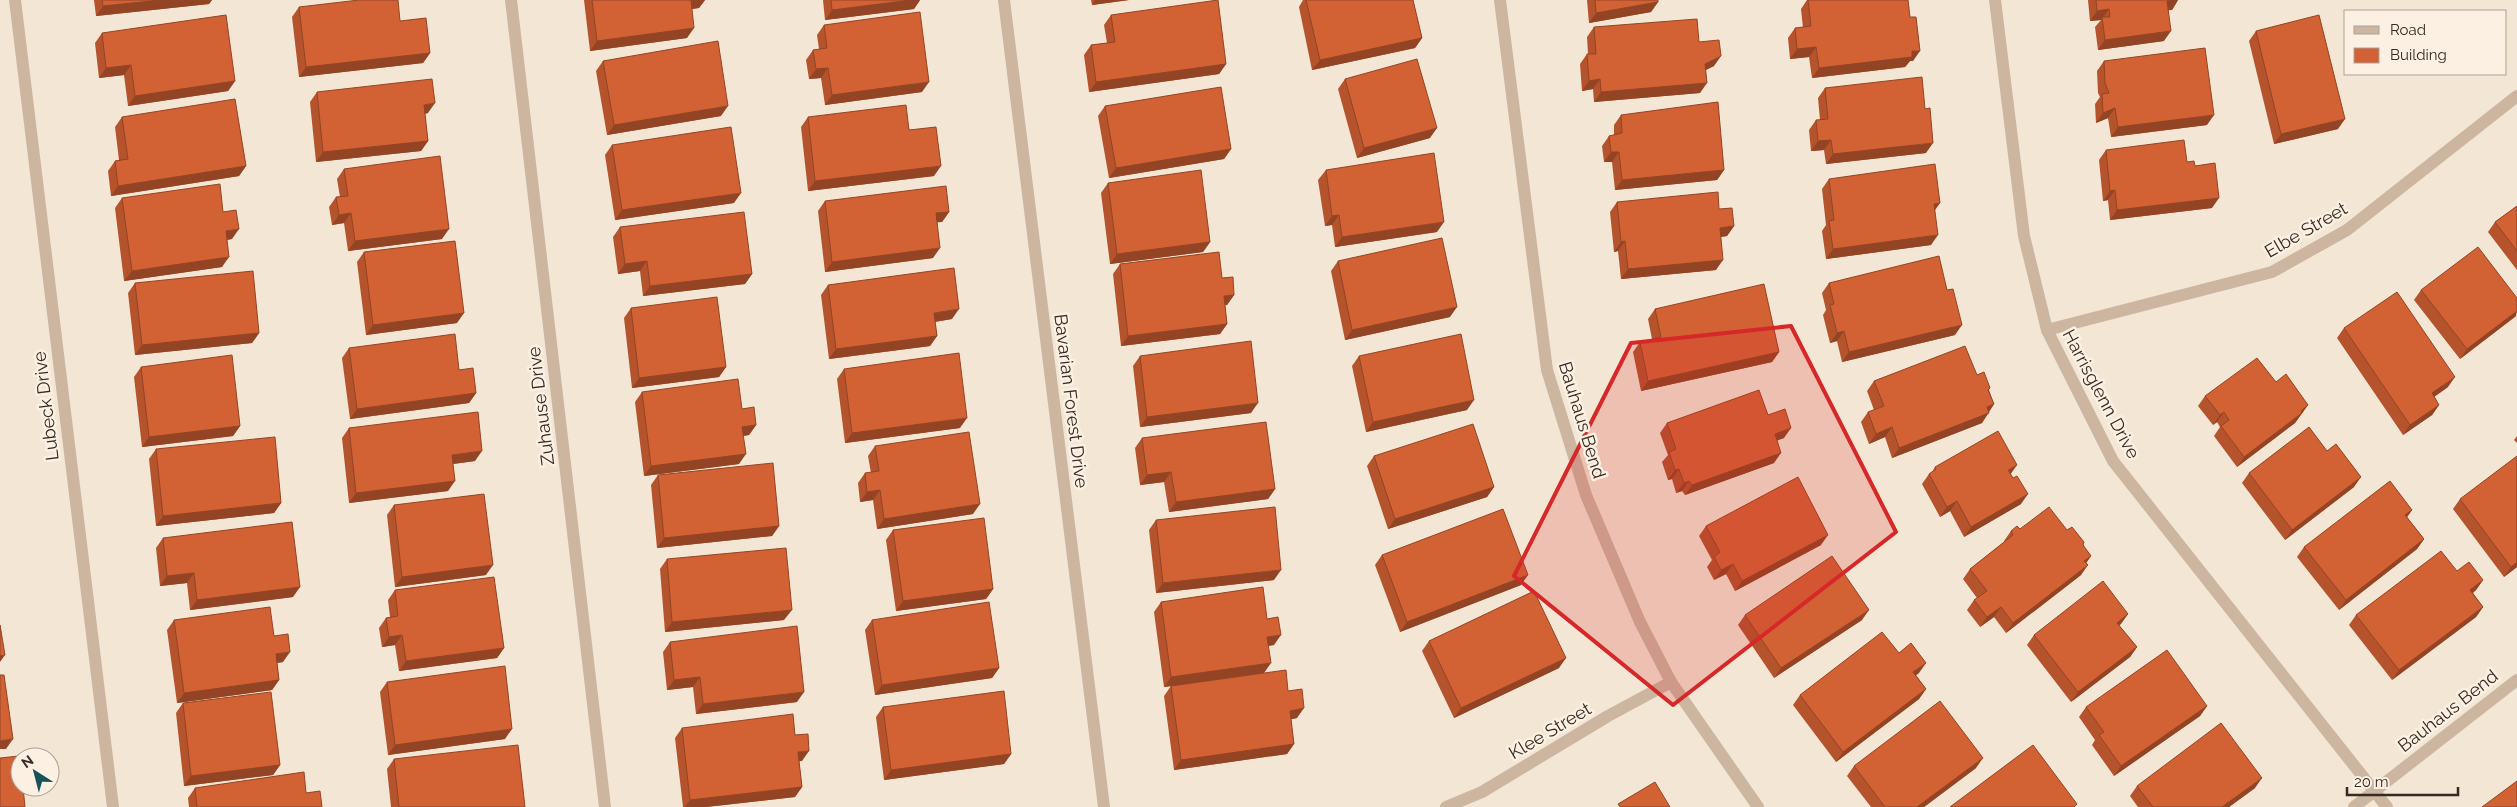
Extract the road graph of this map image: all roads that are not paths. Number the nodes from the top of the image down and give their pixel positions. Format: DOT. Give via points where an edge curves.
graph roads {
  1 [pos="14,0"];
  2 [pos="511,0"];
  3 [pos="1004,0"];
  4 [pos="1500,0"];
  5 [pos="1995,0"];
  6 [pos="2517,96"];
  7 [pos="2047,330"];
  8 [pos="2517,680"];
  9 [pos="1671,682"];
  10 [pos="2375,791"];
  11 [pos="113,807"];
  12 [pos="605,807"];
  13 [pos="1104,807"];
  14 [pos="1446,807"];
  15 [pos="1758,807"];
  16 [pos="2354,807"];
  17 [pos="2387,807"];
  1 -- 11 [label="street, Lubeck Drive"];
  2 -- 12 [label="street, Zuhause Drive"];
  3 -- 13 [label="street, Bavarian Forest Drive"];
  4 -- 9 [label="street, Bauhaus Bend" via="1547,370 1586,495 1640,622"];
  5 -- 7 [label="street, Harrisglenn Drive" via="2024,236"];
  6 -- 7 [label="street, Elbe Street" via="2347,230 2272,272"];
  7 -- 10 [label="street, Harrisglenn Drive" via="2112,461"];
  8 -- 10 [label="street, Bauhaus Bend"];
  9 -- 14 [label="street, Klee Street" via="1482,792"];
  9 -- 15 [label="street, Bauhaus Bend"];
  10 -- 16 [label="street, Bauhaus Bend"];
  10 -- 17 [label="street, Harrisglenn Drive"];
}
